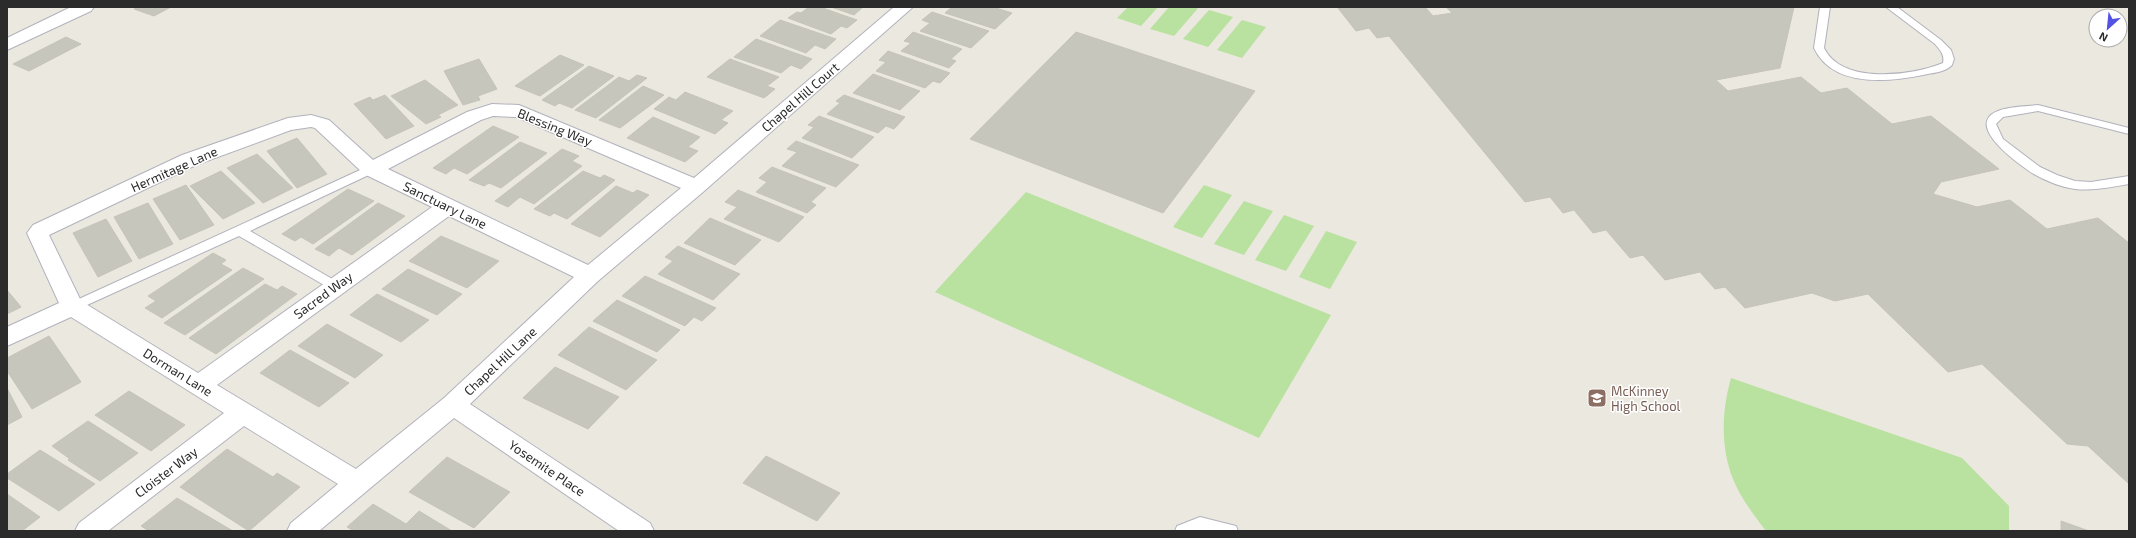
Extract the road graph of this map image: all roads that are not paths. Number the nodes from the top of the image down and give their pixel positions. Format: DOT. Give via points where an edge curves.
graph roads {
  1 [pos="44,7"];
  2 [pos="85,7"];
  3 [pos="904,7"];
  4 [pos="1825,7"];
  5 [pos="1891,7"];
  6 [pos="65,17"];
  7 [pos="7,45"];
  8 [pos="311,121"];
  9 [pos="2129,131"];
  10 [pos="371,169"];
  11 [pos="2129,180"];
  12 [pos="696,187"];
  13 [pos="448,206"];
  14 [pos="240,231"];
  15 [pos="590,275"];
  16 [pos="336,286"];
  17 [pos="72,307"];
  18 [pos="7,337"];
  19 [pos="199,384"];
  20 [pos="453,405"];
  21 [pos="244,412"];
  22 [pos="357,483"];
  23 [pos="88,531"];
  24 [pos="300,531"];
  25 [pos="642,531"];
  26 [pos="1182,531"];
  27 [pos="1231,531"];
  1 -- 6 [label="street"];
  2 -- 6 [label="street"];
  3 -- 12 [label="street, Chapel Hill Court"];
  4 -- 5 [label="lane" via="1819,48 1830,63 1843,71 1879,79 1947,65 1949,59 1943,46"];
  6 -- 7 [label="street"];
  8 -- 10 [label="street, Sanctuary Lane" via="322,124"];
  8 -- 17 [label="street, Hermitage Lane" via="288,124 189,160 41,230 38,233"];
  9 -- 11 [label="lane" via="2038,108 1996,116 1991,124 1995,137 2028,164 2045,174 2069,183 2090,186"];
  10 -- 12 [label="street, Blessing Way" via="474,116 492,110 508,109 519,111"];
  10 -- 13 [label="street, Sanctuary Lane"];
  10 -- 14 [label="lane"];
  12 -- 15 [label="street, Chapel Hill Lane"];
  13 -- 15 [label="street, Sanctuary Lane"];
  13 -- 16 [label="street, Sacred Way"];
  14 -- 16 [label="lane"];
  14 -- 17 [label="lane"];
  15 -- 20 [label="street, Chapel Hill Lane"];
  16 -- 19 [label="street, Sacred Way"];
  17 -- 18 [label="street"];
  17 -- 19 [label="street, Dorman Lane"];
  19 -- 21 [label="street, Dorman Lane"];
  20 -- 22 [label="street, Chapel Hill Lane"];
  20 -- 25 [label="street, Yosemite Place"];
  21 -- 22 [label="street, Dorman Lane"];
  21 -- 23 [label="street, Cloister Way"];
  22 -- 24 [label="street, Chapel Hill Lane"];
  26 -- 27 [label="lane" via="1200,522"];
}
